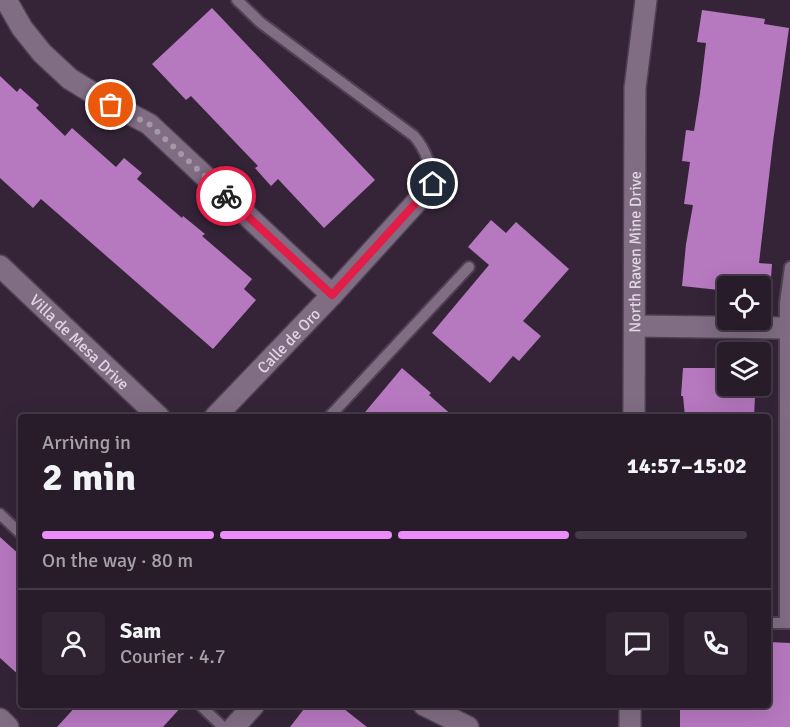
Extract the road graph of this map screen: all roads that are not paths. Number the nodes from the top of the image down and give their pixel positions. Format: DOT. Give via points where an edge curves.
graph roads {
  1 [pos="6,0"];
  2 [pos="237,0"];
  3 [pos="645,0"];
  4 [pos="433,184"];
  5 [pos="0,266"];
  6 [pos="468,267"];
  7 [pos="790,267"];
  8 [pos="332,295"];
  9 [pos="635,326"];
  10 [pos="788,328"];
  11 [pos="156,414"];
  12 [pos="218,414"];
  13 [pos="332,414"];
  14 [pos="634,414"];
  15 [pos="0,514"];
  16 [pos="18,531"];
  17 [pos="771,623"];
  18 [pos="788,623"];
  19 [pos="203,708"];
  20 [pos="251,708"];
  21 [pos="430,708"];
  22 [pos="630,708"];
  23 [pos="0,719"];
  24 [pos="8,727"];
  25 [pos="222,727"];
  26 [pos="234,727"];
  27 [pos="468,727"];
  28 [pos="630,727"];
  1 -- 8 [label="street" via="42,53 70,79 149,124"];
  2 -- 4 [label="lane" via="261,23 414,136 428,158"];
  3 -- 9 [label="street, North Raven Mine Drive" via="635,88"];
  4 -- 8 [label="street, Calle de Oro"];
  5 -- 11 [label="street, Villa de Mesa Drive"];
  6 -- 13 [label="lane"];
  7 -- 10 [label="lane" via="785,303"];
  8 -- 12 [label="street, Calle de Oro"];
  9 -- 10 [label="street"];
  9 -- 14 [label="street, North Raven Mine Drive"];
  10 -- 18 [label="lane"];
  15 -- 16 [label="lane"];
  17 -- 18 [label="lane"];
  19 -- 25 [label="lane"];
  20 -- 26 [label="street"];
  21 -- 27 [label="street"];
  22 -- 28 [label="street"];
  23 -- 24 [label="street"];
}
